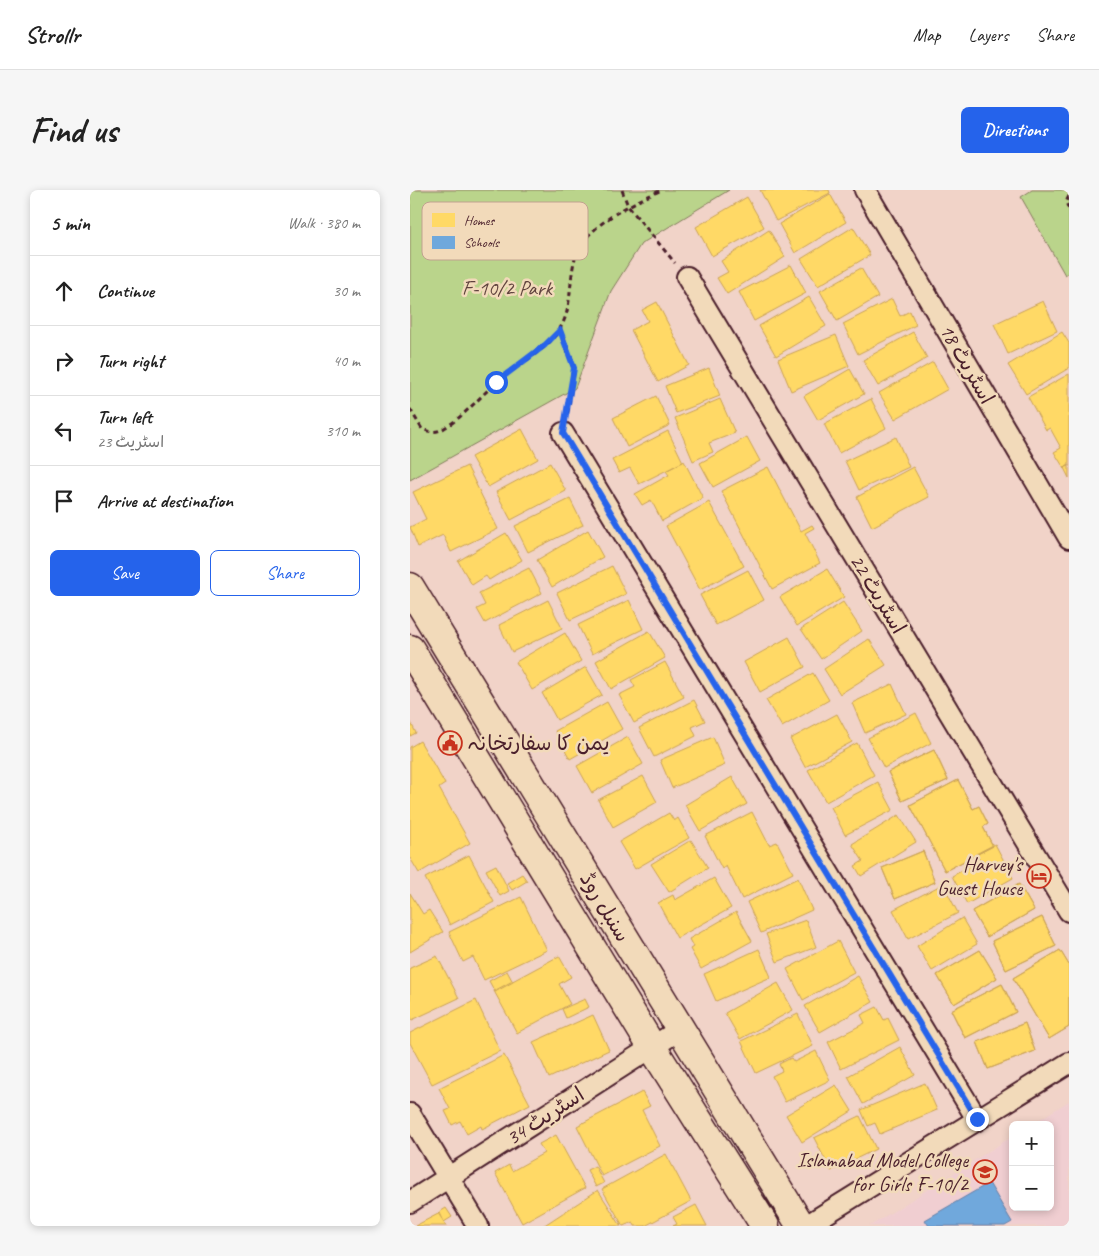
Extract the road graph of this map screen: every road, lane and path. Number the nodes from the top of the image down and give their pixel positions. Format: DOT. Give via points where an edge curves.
graph roads {
  1 [pos="622,190"];
  2 [pos="662,190"];
  3 [pos="865,190"];
  4 [pos="1069,196"];
  5 [pos="628,206"];
  6 [pos="1069,210"];
  7 [pos="588,237"];
  8 [pos="576,260"];
  9 [pos="687,277"];
  10 [pos="560,330"];
  11 [pos="410,409"];
  12 [pos="563,433"];
  13 [pos="1069,538"];
  14 [pos="410,587"];
  15 [pos="446,647"];
  16 [pos="415,656"];
  17 [pos="1069,911"];
  18 [pos="679,1030"];
  19 [pos="652,1048"];
  20 [pos="1069,1063"];
  21 [pos="410,1114"];
  22 [pos="977,1119"];
  23 [pos="449,1178"];
  24 [pos="410,1202"];
  25 [pos="478,1226"];
  26 [pos="765,1226"];
  27 [pos="800,1226"];
  28 [pos="806,1226"];
  1 -- 5 [label="path"];
  2 -- 5 [label="path"];
  3 -- 13 [label="street, اسٹریٹ 18"];
  4 -- 6 [label="path" via="1066,202"];
  5 -- 7 [label="path"];
  5 -- 9 [label="path"];
  8 -- 10 [label="path"];
  9 -- 17 [label="street, اسٹریٹ 22"];
  10 -- 11 [label="path" via="496,382 464,414 442,429 434,433 422,430"];
  10 -- 12 [label="path" via="574,368"];
  12 -- 22 [label="street"];
  14 -- 15 [label="street, سنبل روڈ"];
  15 -- 16 [label="street"];
  15 -- 18 [label="street, سنبل روڈ"];
  16 -- 19 [label="street, سنبل روڈ"];
  18 -- 19 [label="street, اسٹریٹ 34"];
  18 -- 27 [label="street, سنبل روڈ"];
  19 -- 23 [label="street, اسٹریٹ 34"];
  19 -- 26 [label="street, سنبل روڈ"];
  20 -- 22 [label="street"];
  21 -- 23 [label="street"];
  22 -- 28 [label="street"];
  23 -- 24 [label="street, اسٹریٹ 34"];
  23 -- 25 [label="street"];
}
